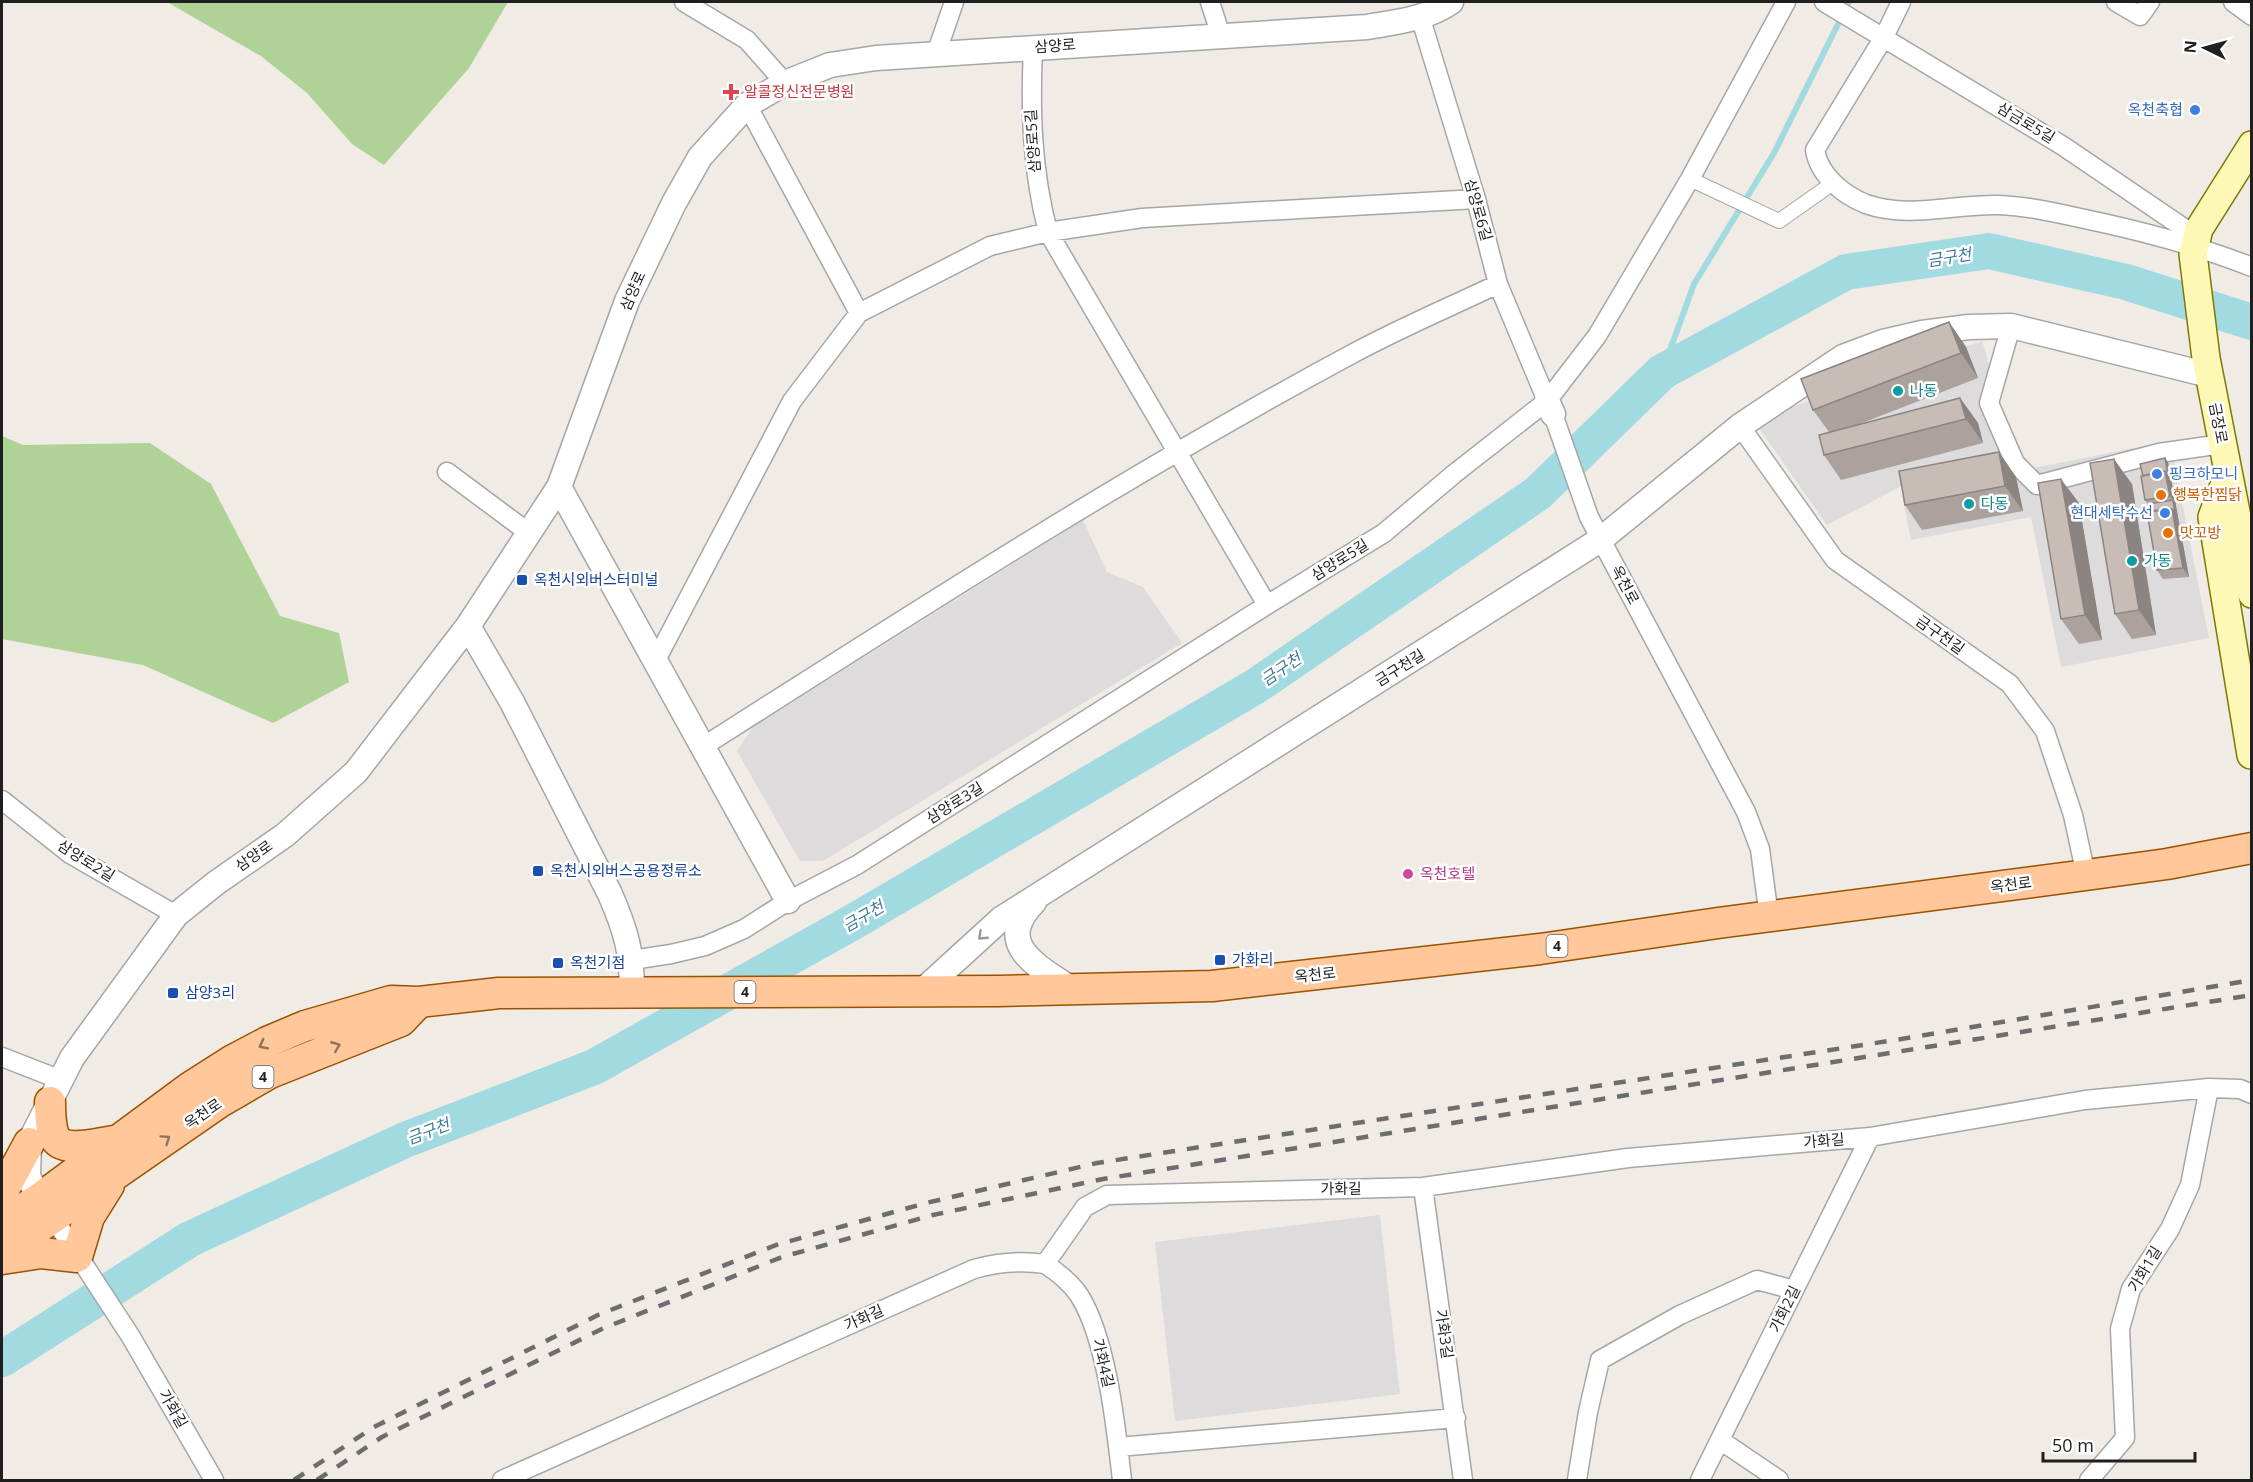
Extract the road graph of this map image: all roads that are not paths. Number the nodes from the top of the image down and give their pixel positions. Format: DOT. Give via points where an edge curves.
graph roads {
  1 [pos="684,2"];
  2 [pos="954,2"];
  3 [pos="1210,2"];
  4 [pos="1451,2"];
  5 [pos="1786,2"];
  6 [pos="1824,2"];
  7 [pos="1901,2"];
  8 [pos="2116,2"];
  9 [pos="2150,2"];
  10 [pos="2233,2"];
  11 [pos="1420,16"];
  12 [pos="2252,16"];
  13 [pos="1878,33"];
  14 [pos="1221,36"];
  15 [pos="1033,48"];
  16 [pos="936,54"];
  17 [pos="785,82"];
  18 [pos="747,105"];
  19 [pos="2252,145"];
  20 [pos="1690,178"];
  21 [pos="1833,183"];
  22 [pos="1476,199"];
  23 [pos="1048,232"];
  24 [pos="2195,252"];
  25 [pos="2252,267"];
  26 [pos="1498,284"];
  27 [pos="859,313"];
  28 [pos="2011,326"];
  29 [pos="2207,367"];
  30 [pos="1550,408"];
  31 [pos="1740,426"];
  32 [pos="2222,444"];
  33 [pos="1178,452"];
  34 [pos="447,472"];
  35 [pos="2228,474"];
  36 [pos="559,487"];
  37 [pos="1589,517"];
  38 [pos="529,533"];
  39 [pos="1600,540"];
  40 [pos="2252,594"];
  41 [pos="1267,604"];
  42 [pos="468,626"];
  43 [pos="656,660"];
  44 [pos="704,746"];
  45 [pos="2251,755"];
  46 [pos="2,800"];
  47 [pos="2252,848"];
  48 [pos="2086,875"];
  49 [pos="1046,890"];
  50 [pos="788,901"];
  51 [pos="176,915"];
  52 [pos="1769,917"];
  53 [pos="632,960"];
  54 [pos="1073,990"];
  55 [pos="632,992"];
  56 [pos="921,992"];
  57 [pos="419,1002"];
  58 [pos="2,1057"];
  59 [pos="2209,1088"];
  60 [pos="55,1091"];
  61 [pos="2252,1094"];
  62 [pos="1870,1137"];
  63 [pos="118,1139"];
  64 [pos="29,1143"];
  65 [pos="118,1173"];
  66 [pos="1423,1187"];
  67 [pos="2,1193"];
  68 [pos="47,1208"];
  69 [pos="2,1223"];
  70 [pos="2,1253"];
  71 [pos="2,1259"];
  72 [pos="81,1262"];
  73 [pos="1046,1264"];
  74 [pos="1794,1290"];
  75 [pos="1456,1418"];
  76 [pos="1720,1440"];
  77 [pos="1118,1447"];
  78 [pos="214,1480"];
  79 [pos="502,1480"];
  80 [pos="1122,1480"];
  81 [pos="1463,1480"];
  82 [pos="1577,1480"];
  83 [pos="1700,1480"];
  84 [pos="1779,1480"];
  85 [pos="2089,1480"];
  1 -- 17 [label="street" via="747,40"];
  2 -- 16 [label="street"];
  3 -- 14 [label="street"];
  4 -- 11 [label="street, 삼양로"];
  5 -- 20 [label="street, 삼양로5길"];
  6 -- 13 [label="street, 삼금로5길"];
  7 -- 13 [label="street"];
  8 -- 9 [label="street" via="2140,16"];
  10 -- 12 [label="street"];
  11 -- 14 [label="street, 삼양로" via="1367,27"];
  11 -- 22 [label="street, 삼양로6길"];
  13 -- 21 [label="street" via="1815,150 1817,162"];
  13 -- 24 [label="street, 삼금로5길" via="2063,146"];
  14 -- 15 [label="street, 삼양로"];
  15 -- 16 [label="street, 삼양로"];
  15 -- 23 [label="street, 삼양로5길" via="1030,109 1034,166"];
  16 -- 17 [label="street, 삼양로" via="830,65"];
  17 -- 18 [label="street, 삼양로"];
  18 -- 27 [label="street"];
  18 -- 36 [label="street, 삼양로" via="700,157 674,203 627,301"];
  19 -- 24 [label="main road" via="2199,229"];
  20 -- 21 [label="street" via="1779,221"];
  20 -- 30 [label="street, 삼양로5길" via="1598,336"];
  21 -- 24 [label="street" via="1857,199 1887,209 2000,205 2045,211 2129,228"];
  22 -- 23 [label="street" via="1142,218"];
  22 -- 26 [label="street, 삼양로6길"];
  23 -- 27 [label="street" via="990,246"];
  23 -- 33 [label="street, 삼양로5길"];
  24 -- 25 [label="street"];
  24 -- 29 [label="main road, 금장로"];
  26 -- 30 [label="street, 삼양로6길"];
  26 -- 33 [label="street" via="1354,353"];
  27 -- 43 [label="street" via="792,401"];
  28 -- 29 [label="street, 금구천길"];
  28 -- 31 [label="street, 금구천길" via="1969,327 1883,342 1843,357"];
  28 -- 32 [label="street" via="1989,403 2015,463 2037,484 2159,453"];
  29 -- 32 [label="main road, 금장로"];
  30 -- 37 [label="street, 삼양로6길"];
  30 -- 41 [label="street, 삼양로5길" via="1454,474 1384,533"];
  31 -- 39 [label="street, 금구천길"];
  31 -- 48 [label="street, 금구천길" via="1836,560 2010,684 2026,703 2045,731 2056,761"];
  32 -- 35 [label="main road, 금장로"];
  33 -- 41 [label="street, 삼양로5길"];
  33 -- 44 [label="street" via="974,573"];
  34 -- 38 [label="street"];
  35 -- 40 [label="main road, 금장로"];
  35 -- 45 [label="main road" via="2212,517"];
  36 -- 38 [label="street, 삼양로"];
  36 -- 43 [label="street"];
  37 -- 39 [label="street, 옥천로"];
  38 -- 42 [label="street, 삼양로"];
  39 -- 49 [label="street, 금구천길"];
  39 -- 52 [label="street, 옥천로" via="1746,812 1760,849"];
  41 -- 50 [label="street, 삼양로3길" via="857,866"];
  42 -- 51 [label="street, 삼양로" via="356,772 285,835"];
  42 -- 53 [label="street" via="512,702 610,894"];
  43 -- 44 [label="street"];
  44 -- 50 [label="street"];
  46 -- 51 [label="street, 삼양로2길" via="70,854"];
  47 -- 48 [label="main road, 옥천로 / 4"];
  48 -- 52 [label="main road, 옥천로 / 4"];
  49 -- 54 [label="street" via="1022,914 1018,945 1029,959"];
  49 -- 56 [label="street, one-way" via="1001,919"];
  50 -- 53 [label="street, 삼양로3길" via="744,928 705,945"];
  51 -- 60 [label="street, 삼양로" via="72,1058"];
  52 -- 54 [label="main road, 옥천로 / 4" via="1540,949 1212,986"];
  53 -- 55 [label="street"];
  54 -- 56 [label="main road, 옥천로 / 4"];
  55 -- 56 [label="main road, 옥천로 / 4"];
  55 -- 57 [label="main road, 옥천로 / 4" via="499,993"];
  57 -- 63 [label="main road, 옥천로 / 4, one-way" via="391,1001 267,1042 189,1088"];
  65 -- 57 [label="main road, 옥천로 / 4, one-way" via="220,1102 270,1073 401,1020"];
  58 -- 60 [label="street"];
  59 -- 61 [label="street, 가화길" via="2240,1089"];
  59 -- 62 [label="street, 가화길" via="2085,1100"];
  59 -- 85 [label="street, 가화1길" via="2190,1185 2170,1229 2131,1288 2120,1329 2125,1438"];
  60 -- 63 [label="main road" via="54,1138 61,1144 80,1147"];
  60 -- 64 [label="street, 삼양로"];
  62 -- 66 [label="street, 가화길" via="1628,1158"];
  62 -- 74 [label="street, 가화2길"];
  63 -- 68 [label="main road, 옥천로 / 4"];
  64 -- 67 [label="main road"];
  64 -- 68 [label="street, 삼양로" via="28,1177"];
  65 -- 68 [label="main road, 옥천로 / 4"];
  65 -- 72 [label="main road" via="89,1217"];
  66 -- 73 [label="street, 가화길" via="1107,1195 1085,1207"];
  66 -- 75 [label="street, 가화3길"];
  68 -- 69 [label="main road, 옥천로 / 4"];
  68 -- 70 [label="main road, 옥천로 / 4"];
  68 -- 72 [label="street"];
  71 -- 72 [label="main road" via="41,1253"];
  72 -- 78 [label="street, 가화길" via="131,1337"];
  73 -- 77 [label="street, 가화4길" via="1079,1295 1093,1322"];
  73 -- 79 [label="street, 가화길" via="999,1262 974,1269"];
  74 -- 76 [label="street, 가화2길"];
  74 -- 82 [label="street" via="1757,1280 1680,1315 1600,1360"];
  75 -- 77 [label="street"];
  75 -- 81 [label="street, 가화3길"];
  76 -- 83 [label="street, 가화2길"];
  76 -- 84 [label="street"];
  77 -- 80 [label="street, 가화4길"];
}
